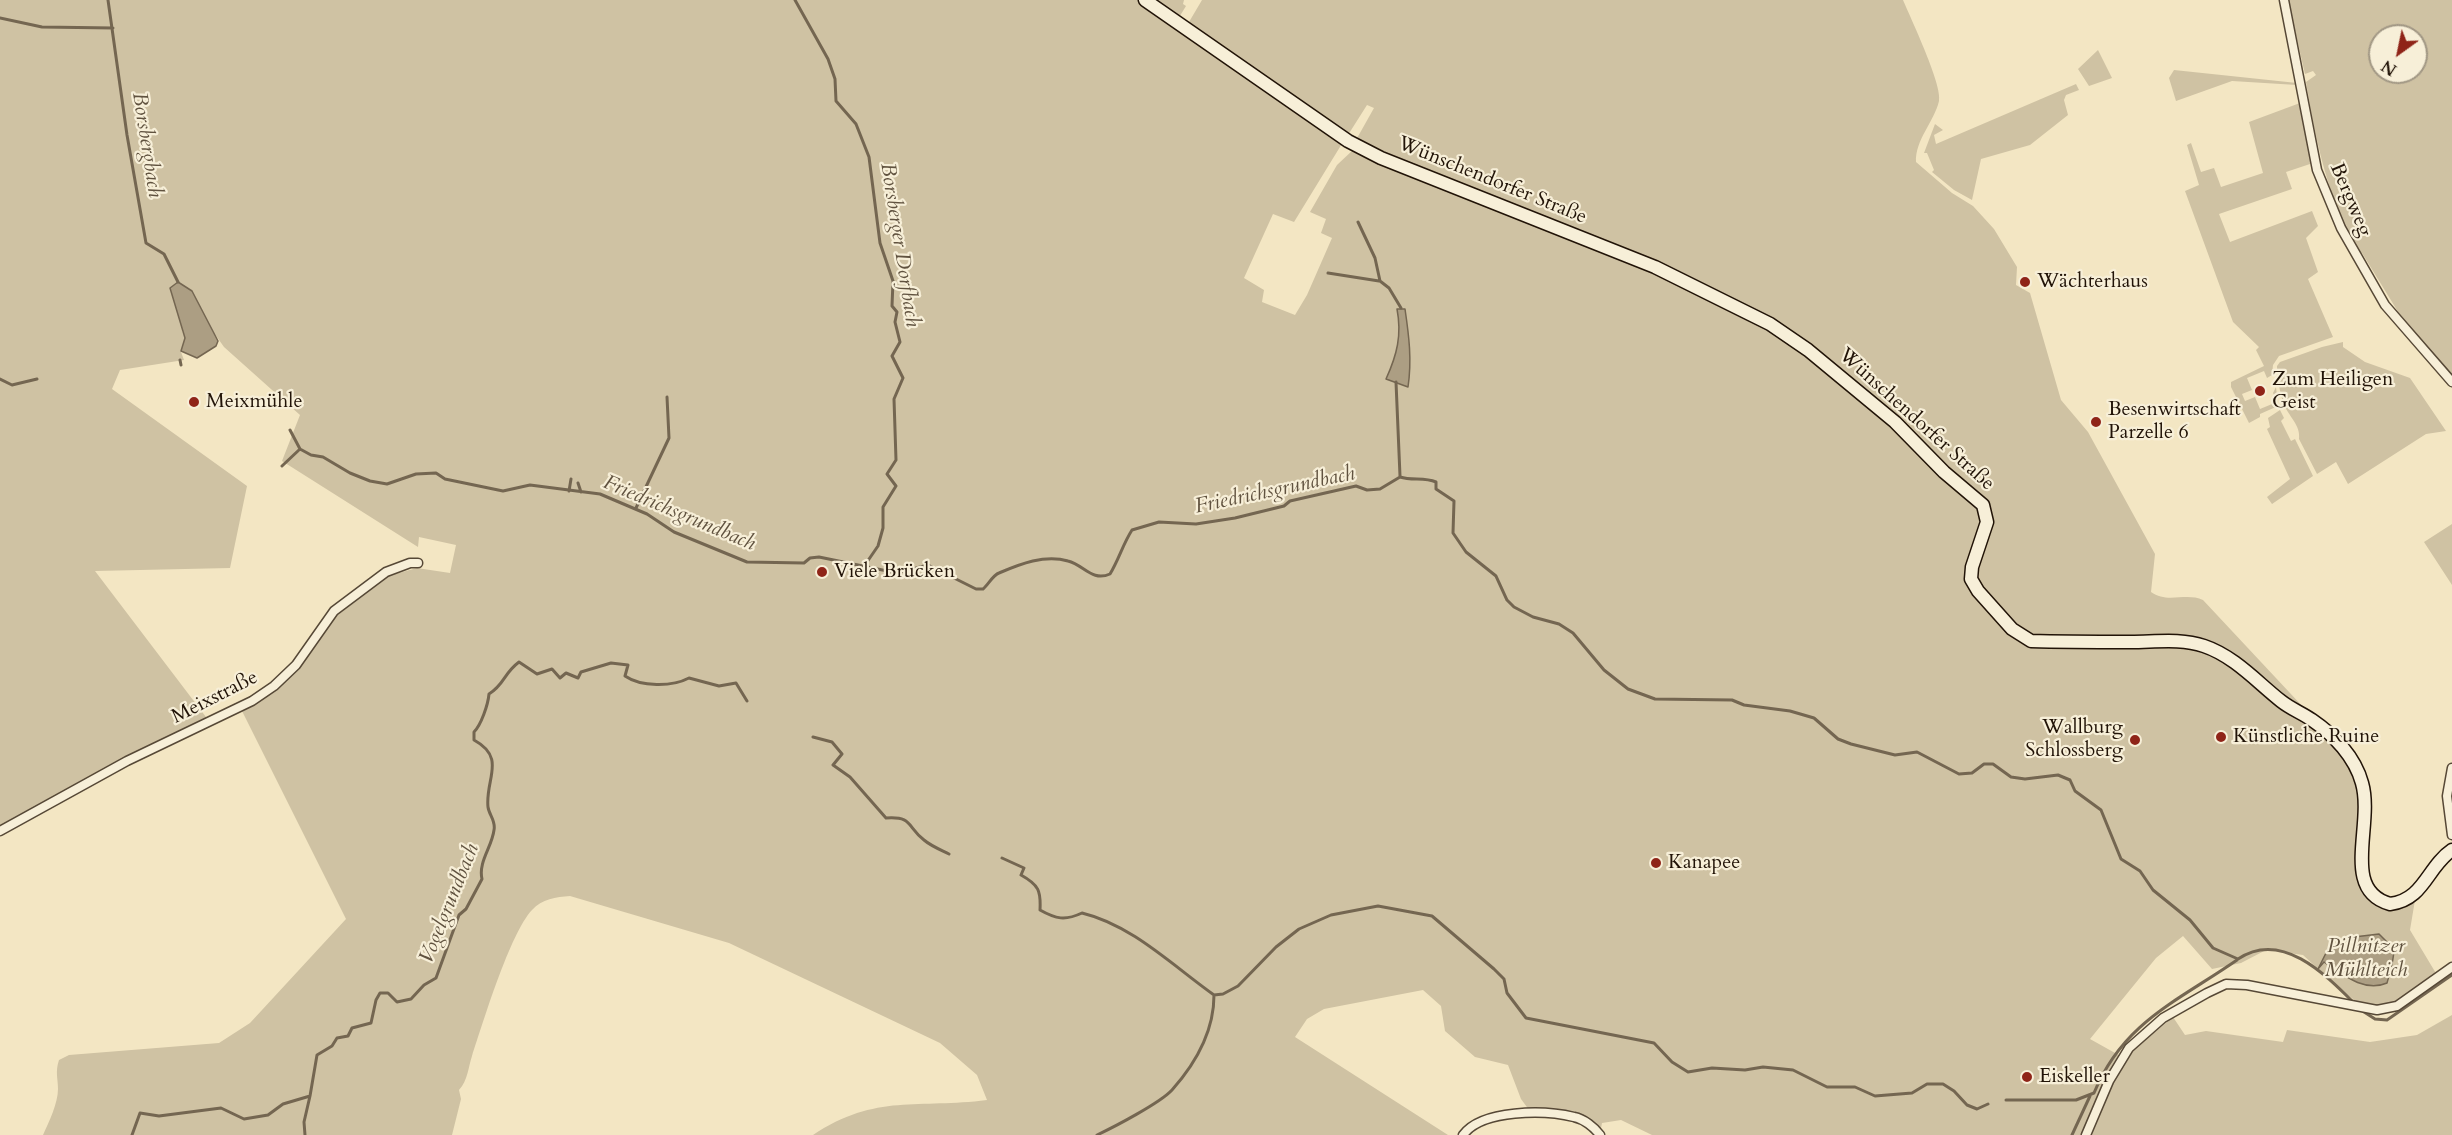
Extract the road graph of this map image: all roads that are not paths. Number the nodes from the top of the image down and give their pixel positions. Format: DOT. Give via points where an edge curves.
graph roads {
  1 [pos="1145,0"];
  2 [pos="2284,0"];
  3 [pos="2452,382"];
  4 [pos="418,563"];
  5 [pos="2452,768"];
  6 [pos="0,831"];
  7 [pos="2452,835"];
  8 [pos="2452,850"];
  9 [pos="2452,967"];
  10 [pos="1463,1135"];
  11 [pos="1600,1135"];
  12 [pos="2086,1135"];
  1 -- 8 [label="street, Wünschendorfer Straße" via="1348,141 1381,158 1655,267 1760,318 1808,350 1895,422 1983,505 1987,522 1971,579 2021,637 2041,641 2190,642 2235,663 2339,743 2362,781 2367,807 2361,874 2372,897 2390,904 2411,897"];
  2 -- 3 [label="street, Bergweg" via="2317,170 2341,228 2385,305"];
  4 -- 6 [label="street, Meixstraße" via="386,572 334,611 296,664 252,701 127,761"];
  5 -- 7 [label="street" via="2447,796"];
  9 -- 12 [label="street" via="2397,1006 2377,1010 2247,984 2226,984 2163,1018 2129,1048 2109,1081"];
  10 -- 11 [label="street" via="1496,1115 1532,1114 1575,1117"];
}
